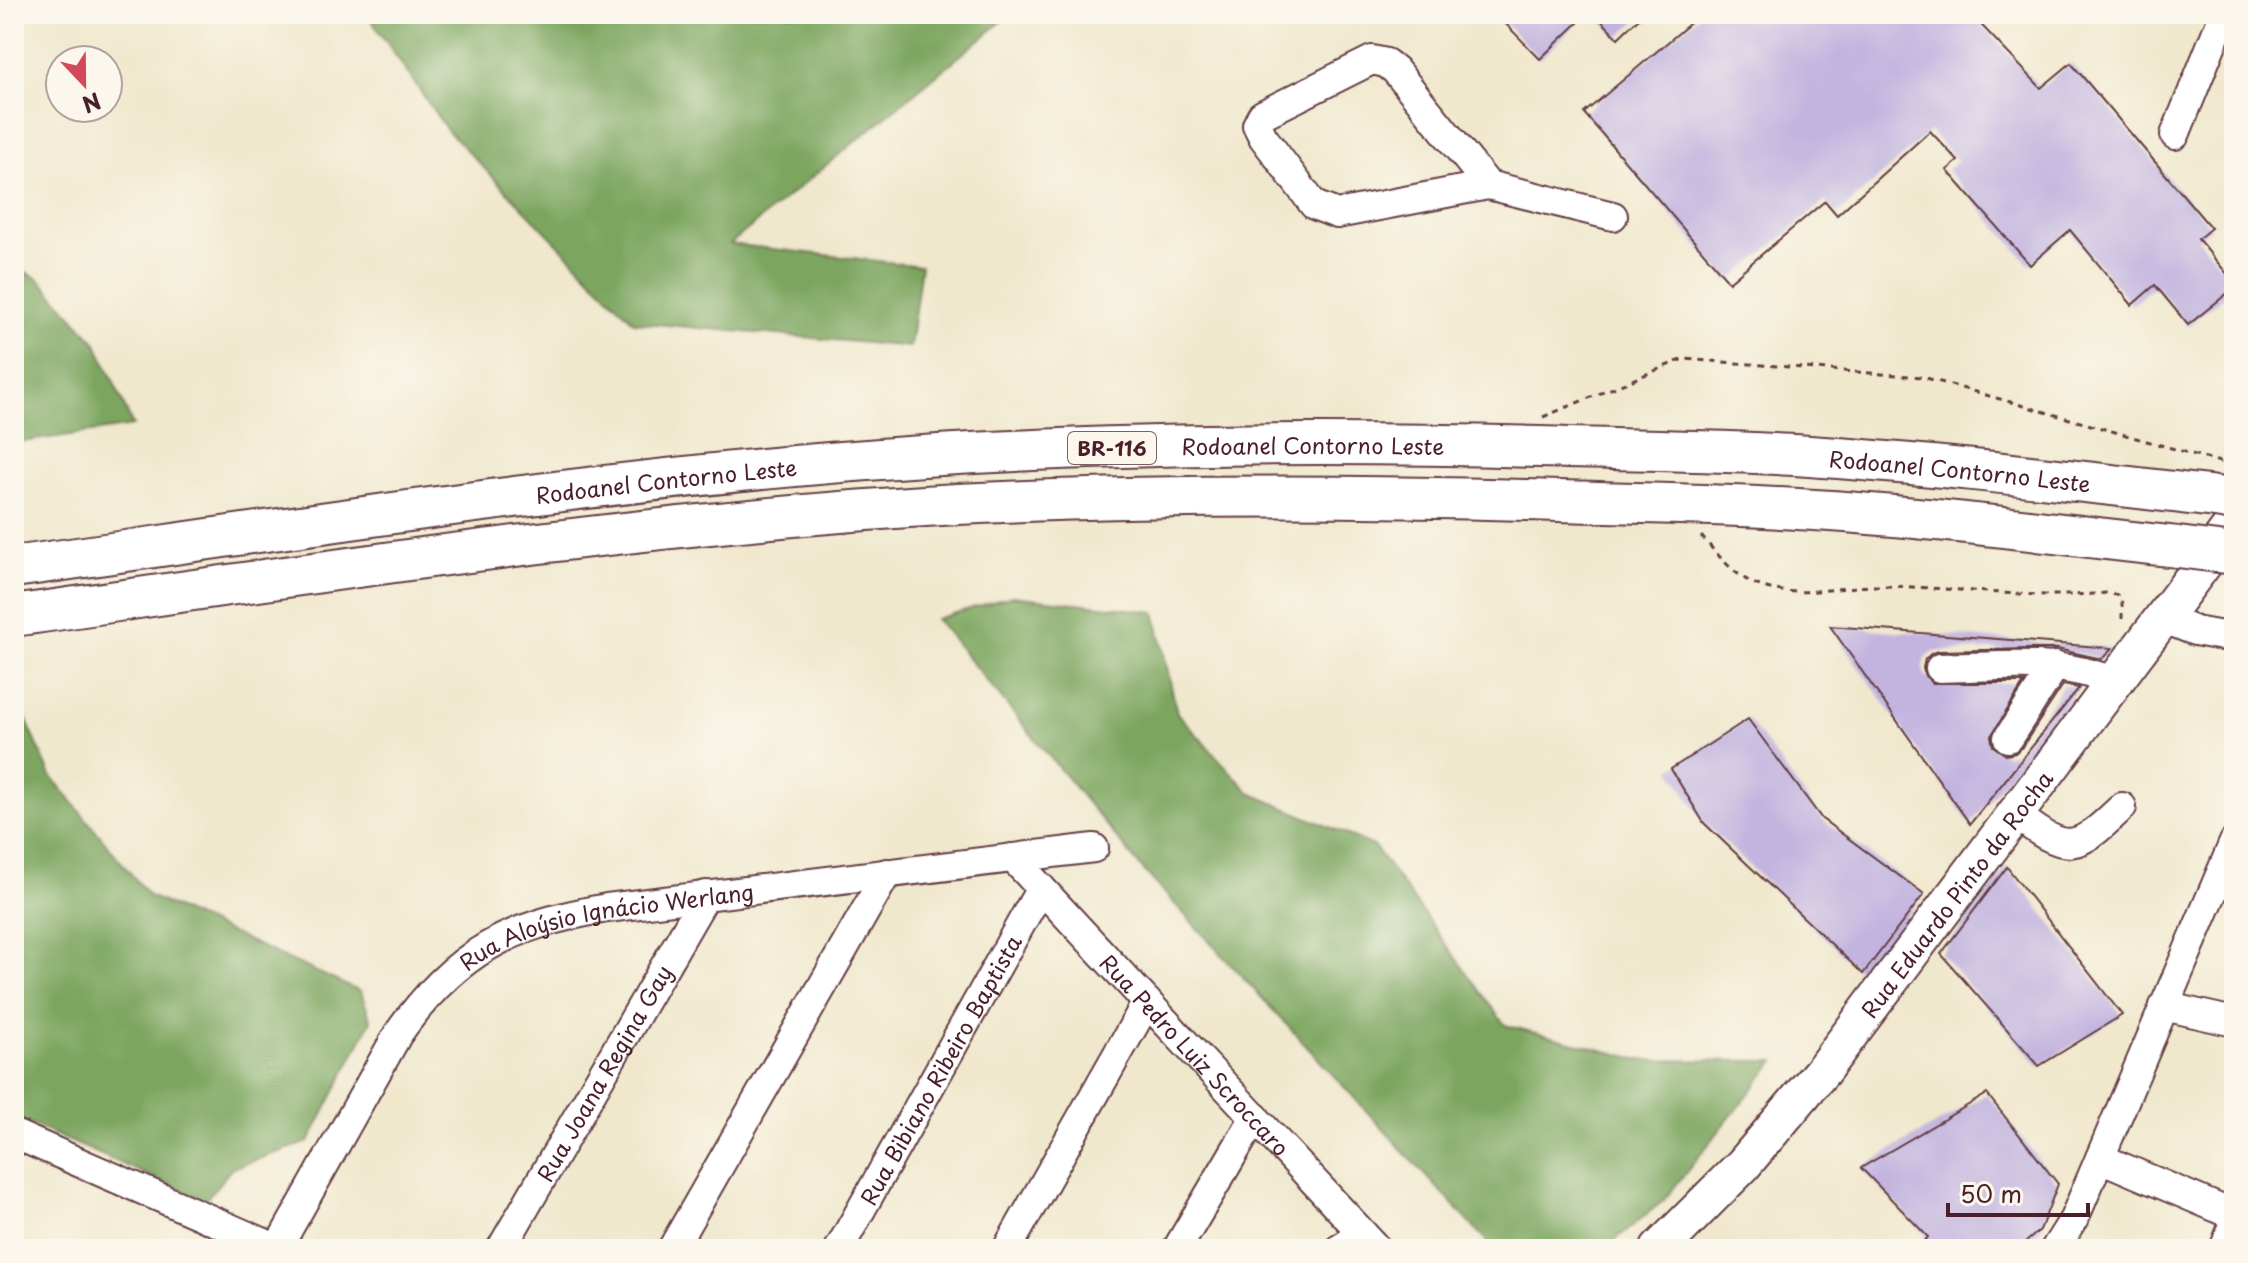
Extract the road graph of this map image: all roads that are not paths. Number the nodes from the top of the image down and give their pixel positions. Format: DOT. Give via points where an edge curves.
graph roads {
  1 [pos="2224,14"];
  2 [pos="2175,135"];
  3 [pos="1488,185"];
  4 [pos="1613,216"];
  5 [pos="2229,496"];
  6 [pos="2234,554"];
  7 [pos="14,567"];
  8 [pos="14,616"];
  9 [pos="2162,618"];
  10 [pos="2234,638"];
  11 [pos="2055,666"];
  12 [pos="1940,668"];
  13 [pos="2114,682"];
  14 [pos="2008,738"];
  15 [pos="2122,807"];
  16 [pos="2015,814"];
  17 [pos="2234,842"];
  18 [pos="1094,848"];
  19 [pos="1013,858"];
  20 [pos="887,873"];
  21 [pos="1041,888"];
  22 [pos="706,895"];
  23 [pos="1147,1002"];
  24 [pos="2164,1006"];
  25 [pos="2234,1022"];
  26 [pos="1255,1117"];
  27 [pos="14,1134"];
  28 [pos="2100,1158"];
  29 [pos="2234,1215"];
  30 [pos="2234,1224"];
  31 [pos="1360,1244"];
  32 [pos="278,1249"];
  33 [pos="501,1249"];
  34 [pos="672,1249"];
  35 [pos="839,1249"];
  36 [pos="1007,1249"];
  37 [pos="1177,1249"];
  38 [pos="1659,1249"];
  39 [pos="2055,1249"];
  40 [pos="2224,1249"];
  1 -- 2 [label="street"];
  3 -- 3 [label="street" via="1337,214 1314,205 1257,125 1262,115 1372,60 1386,63"];
  3 -- 4 [label="street"];
  5 -- 7 [label="highway, Rodoanel Contorno Leste / BR-116" via="1792,455 1360,443 1093,448 843,462 619,483"];
  5 -- 9 [label="main road, Rua Eduardo Pinto da Rocha"];
  6 -- 8 [label="highway, bridge" via="1799,509 1311,496 1053,500 617,535"];
  9 -- 10 [label="street"];
  9 -- 13 [label="main road, Rua Eduardo Pinto da Rocha"];
  11 -- 12 [label="street"];
  11 -- 13 [label="street"];
  11 -- 14 [label="street"];
  13 -- 16 [label="main road, Rua Eduardo Pinto da Rocha"];
  15 -- 16 [label="street" via="2076,844 2059,842"];
  16 -- 38 [label="main road, Rua Eduardo Pinto da Rocha" via="1795,1105"];
  17 -- 24 [label="street"];
  18 -- 19 [label="street, Rua Aloýsio Ignácio Werlang"];
  19 -- 20 [label="street, Rua Aloýsio Ignácio Werlang"];
  19 -- 21 [label="street, Rua Pedro Luiz Scroccaro"];
  20 -- 22 [label="street, Rua Aloýsio Ignácio Werlang"];
  20 -- 34 [label="street"];
  21 -- 23 [label="street, Rua Pedro Luiz Scroccaro"];
  21 -- 35 [label="street, Rua Bibiano Ribeiro Baptista"];
  22 -- 32 [label="street, Rua Aloýsio Ignácio Werlang" via="559,917 508,936 454,968 398,1034"];
  22 -- 33 [label="street, Rua Joana Regina Gay"];
  23 -- 26 [label="street, Rua Pedro Luiz Scroccaro"];
  23 -- 36 [label="street"];
  24 -- 25 [label="street"];
  24 -- 28 [label="street"];
  26 -- 31 [label="street, Rua Pedro Luiz Scroccaro"];
  26 -- 37 [label="street"];
  27 -- 32 [label="street"];
  28 -- 29 [label="street"];
  28 -- 39 [label="street"];
  30 -- 40 [label="street"];
}
